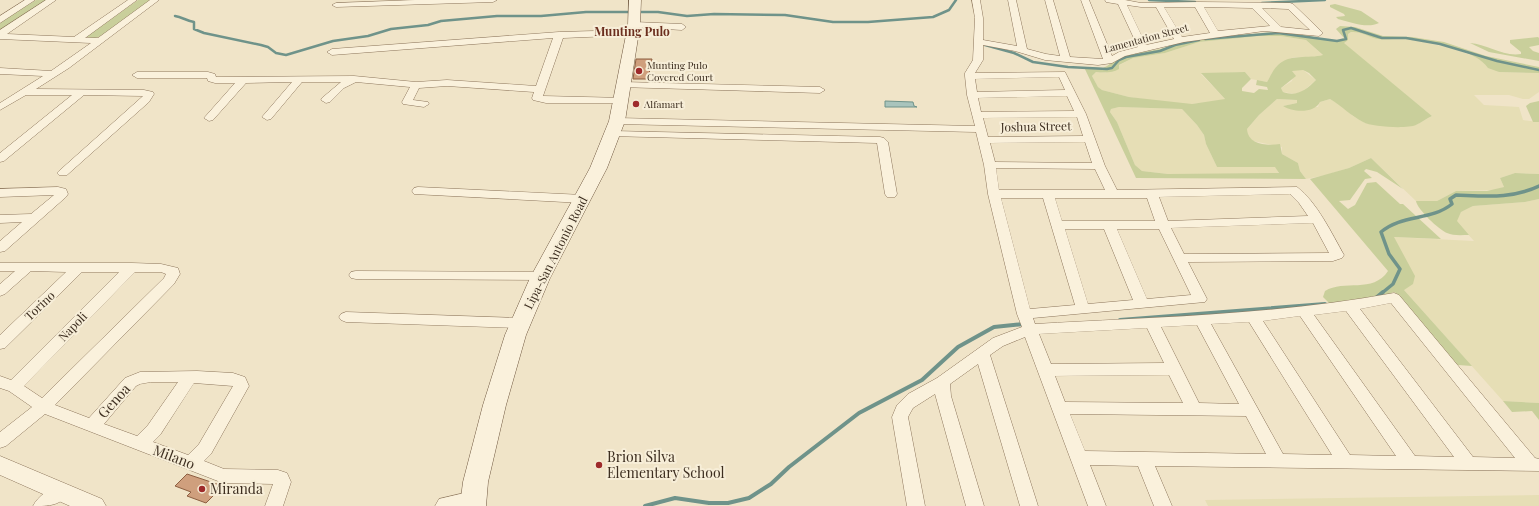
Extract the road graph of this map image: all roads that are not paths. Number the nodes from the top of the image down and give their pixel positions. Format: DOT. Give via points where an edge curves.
graph roads {
  1 [pos="31,0"];
  2 [pos="52,0"];
  3 [pos="133,0"];
  4 [pos="155,0"];
  5 [pos="493,0"];
  6 [pos="976,0"];
  7 [pos="1012,0"];
  8 [pos="1049,0"];
  9 [pos="1085,0"];
  10 [pos="1110,0"];
  11 [pos="1121,2"];
  12 [pos="1198,4"];
  13 [pos="336,5"];
  14 [pos="1159,5"];
  15 [pos="1255,6"];
  16 [pos="634,16"];
  17 [pos="0,20"];
  18 [pos="682,27"];
  19 [pos="1277,28"];
  20 [pos="1215,34"];
  21 [pos="0,35"];
  22 [pos="559,35"];
  23 [pos="76,40"];
  24 [pos="1178,40"];
  25 [pos="100,41"];
  26 [pos="980,42"];
  27 [pos="1143,49"];
  28 [pos="1023,50"];
  29 [pos="332,52"];
  30 [pos="1066,59"];
  31 [pos="1109,61"];
  32 [pos="0,71"];
  33 [pos="53,74"];
  34 [pos="137,75"];
  35 [pos="970,76"];
  36 [pos="354,79"];
  37 [pos="299,80"];
  38 [pos="242,81"];
  39 [pos="416,85"];
  40 [pos="540,89"];
  41 [pos="820,90"];
  42 [pos="22,92"];
  43 [pos="82,92"];
  44 [pos="622,92"];
  45 [pos="1071,94"];
  46 [pos="972,95"];
  47 [pos="10,100"];
  48 [pos="73,100"];
  49 [pos="145,100"];
  50 [pos="326,100"];
  51 [pos="424,104"];
  52 [pos="0,107"];
  53 [pos="1081,114"];
  54 [pos="977,115"];
  55 [pos="267,117"];
  56 [pos="209,118"];
  57 [pos="615,128"];
  58 [pos="981,129"];
  59 [pos="1089,139"];
  60 [pos="984,140"];
  61 [pos="0,159"];
  62 [pos="990,165"];
  63 [pos="1099,166"];
  64 [pos="63,173"];
  65 [pos="418,191"];
  66 [pos="0,193"];
  67 [pos="1112,193"];
  68 [pos="891,194"];
  69 [pos="994,194"];
  70 [pos="1048,194"];
  71 [pos="1152,194"];
  72 [pos="583,199"];
  73 [pos="34,218"];
  74 [pos="0,219"];
  75 [pos="1317,219"];
  76 [pos="1058,225"];
  77 [pos="1109,225"];
  78 [pos="1163,225"];
  79 [pos="0,247"];
  80 [pos="1181,258"];
  81 [pos="0,267"];
  82 [pos="79,267"];
  83 [pos="132,267"];
  84 [pos="27,268"];
  85 [pos="356,275"];
  86 [pos="542,276"];
  87 [pos="0,291"];
  88 [pos="1142,304"];
  89 [pos="1350,306"];
  90 [pos="1083,309"];
  91 [pos="1304,311"];
  92 [pos="346,317"];
  93 [pos="1253,317"];
  94 [pos="1202,320"];
  95 [pos="1027,321"];
  96 [pos="520,323"];
  97 [pos="1152,323"];
  98 [pos="0,344"];
  99 [pos="982,353"];
  100 [pos="1174,369"];
  101 [pos="1046,370"];
  102 [pos="190,377"];
  103 [pos="7,384"];
  104 [pos="942,384"];
  105 [pos="43,407"];
  106 [pos="1060,408"];
  107 [pos="1194,410"];
  108 [pos="1250,410"];
  109 [pos="92,425"];
  110 [pos="0,441"];
  111 [pos="140,444"];
  112 [pos="1079,458"];
  113 [pos="1144,459"];
  114 [pos="1278,461"];
  115 [pos="1345,462"];
  116 [pos="191,463"];
  117 [pos="1410,463"];
  118 [pos="1469,464"];
  119 [pos="0,465"];
  120 [pos="1535,465"];
  121 [pos="75,501"];
  122 [pos="473,504"];
  123 [pos="42,506"];
  124 [pos="274,506"];
  125 [pos="447,506"];
  126 [pos="916,506"];
  127 [pos="975,506"];
  128 [pos="1029,506"];
  129 [pos="1097,506"];
  130 [pos="1163,506"];
  1 -- 17 [label="street"];
  2 -- 21 [label="street"];
  3 -- 23 [label="street"];
  4 -- 25 [label="street"];
  5 -- 13 [label="street"];
  6 -- 26 [label="street" via="979,10"];
  7 -- 28 [label="street"];
  8 -- 30 [label="street"];
  9 -- 31 [label="street"];
  10 -- 11 [label="street"];
  11 -- 14 [label="street"];
  11 -- 27 [label="street"];
  12 -- 14 [label="street"];
  12 -- 15 [label="street"];
  12 -- 20 [label="street"];
  14 -- 24 [label="street"];
  15 -- 19 [label="street"];
  15 -- 19 [label="street, Lamentation Street" via="1290,6 1319,33"];
  16 -- 18 [label="street"];
  16 -- 22 [label="street"];
  16 -- 44 [label="main road, Lipa-San Antonio Road"];
  19 -- 20 [label="street, Lamentation Street"];
  20 -- 24 [label="street, Lamentation Street"];
  21 -- 23 [label="street"];
  22 -- 29 [label="street"];
  22 -- 40 [label="street"];
  23 -- 25 [label="street"];
  24 -- 27 [label="street, Lamentation Street"];
  25 -- 33 [label="street"];
  26 -- 28 [label="street, Lamentation Street"];
  26 -- 35 [label="street" via="978,60"];
  27 -- 31 [label="street, Lamentation Street" via="1122,54"];
  28 -- 30 [label="street, Lamentation Street" via="1045,57"];
  30 -- 31 [label="street, Lamentation Street"];
  32 -- 33 [label="street"];
  33 -- 42 [label="street"];
  34 -- 38 [label="street" via="208,75 216,80"];
  35 -- 45 [label="street" via="1059,73"];
  35 -- 46 [label="street"];
  36 -- 37 [label="street"];
  36 -- 39 [label="street"];
  36 -- 50 [label="street" via="340,86"];
  37 -- 38 [label="street"];
  37 -- 55 [label="street"];
  38 -- 56 [label="street"];
  39 -- 40 [label="street" via="447,83"];
  39 -- 51 [label="street" via="406,102"];
  40 -- 44 [label="street" via="537,98 546,100"];
  41 -- 44 [label="street"];
  42 -- 43 [label="street"];
  42 -- 47 [label="street"];
  43 -- 48 [label="street"];
  43 -- 49 [label="street" via="148,94"];
  44 -- 57 [label="main road, Lipa-San Antonio Road"];
  45 -- 46 [label="street"];
  45 -- 53 [label="street"];
  46 -- 54 [label="street"];
  47 -- 48 [label="street"];
  47 -- 52 [label="street"];
  48 -- 49 [label="street"];
  48 -- 61 [label="street"];
  49 -- 64 [label="street"];
  53 -- 54 [label="street"];
  53 -- 59 [label="street"];
  54 -- 58 [label="street"];
  57 -- 58 [label="street"];
  57 -- 68 [label="street" via="880,140 883,142"];
  57 -- 72 [label="main road, Lipa-San Antonio Road" via="600,168"];
  58 -- 60 [label="street"];
  59 -- 60 [label="street, Joshua Street"];
  59 -- 63 [label="street"];
  60 -- 62 [label="street"];
  62 -- 63 [label="street"];
  62 -- 69 [label="street"];
  63 -- 67 [label="street"];
  65 -- 72 [label="street"];
  66 -- 73 [label="street" via="62,192"];
  67 -- 70 [label="street"];
  67 -- 71 [label="street"];
  69 -- 70 [label="street"];
  69 -- 95 [label="street"];
  70 -- 76 [label="street"];
  71 -- 75 [label="street" via="1293,190 1299,193"];
  71 -- 78 [label="street"];
  72 -- 86 [label="main road, Lipa-San Antonio Road"];
  73 -- 74 [label="street"];
  73 -- 79 [label="street"];
  75 -- 78 [label="street"];
  75 -- 80 [label="street" via="1336,256"];
  76 -- 77 [label="street"];
  76 -- 90 [label="street"];
  77 -- 78 [label="street"];
  77 -- 88 [label="street"];
  78 -- 80 [label="street"];
  80 -- 88 [label="street" via="1200,299"];
  81 -- 84 [label="street"];
  82 -- 83 [label="street"];
  82 -- 84 [label="street"];
  82 -- 98 [label="street, Torino"];
  83 -- 103 [label="street, Napoli"];
  83 -- 105 [label="street" via="168,269 173,271 173,274"];
  84 -- 87 [label="street"];
  85 -- 86 [label="street"];
  86 -- 96 [label="main road, Lipa-San Antonio Road"];
  88 -- 90 [label="street"];
  89 -- 91 [label="street"];
  89 -- 118 [label="street"];
  89 -- 120 [label="street" via="1394,298"];
  90 -- 95 [label="street"];
  91 -- 93 [label="street"];
  91 -- 117 [label="street"];
  92 -- 96 [label="street"];
  93 -- 94 [label="street"];
  93 -- 115 [label="street"];
  94 -- 97 [label="street"];
  94 -- 108 [label="street"];
  95 -- 97 [label="street"];
  95 -- 99 [label="street"];
  95 -- 101 [label="street"];
  96 -- 122 [label="main road, Lipa-San Antonio Road" via="496,392"];
  97 -- 100 [label="street"];
  99 -- 104 [label="street"];
  99 -- 128 [label="street"];
  100 -- 101 [label="street"];
  100 -- 107 [label="street"];
  101 -- 106 [label="street"];
  102 -- 109 [label="street, Genoa" via="137,378"];
  102 -- 111 [label="street" via="154,430"];
  102 -- 116 [label="street" via="233,379 240,381 241,386 205,449"];
  103 -- 105 [label="street, Milano"];
  104 -- 126 [label="street" via="909,401 901,410 900,417"];
  104 -- 127 [label="street" via="943,396"];
  105 -- 109 [label="street, Milano"];
  105 -- 110 [label="street"];
  106 -- 107 [label="street"];
  106 -- 112 [label="street"];
  107 -- 108 [label="street"];
  108 -- 114 [label="street"];
  109 -- 111 [label="street, Milano"];
  111 -- 116 [label="street, Milano"];
  112 -- 113 [label="street"];
  112 -- 129 [label="street"];
  113 -- 114 [label="street"];
  113 -- 130 [label="street"];
  114 -- 115 [label="street"];
  115 -- 117 [label="street"];
  116 -- 124 [label="street, Milano" via="223,476 281,478"];
  117 -- 118 [label="street"];
  118 -- 120 [label="street"];
  119 -- 121 [label="street"];
  121 -- 123 [label="street"];
  122 -- 125 [label="street"];
}
